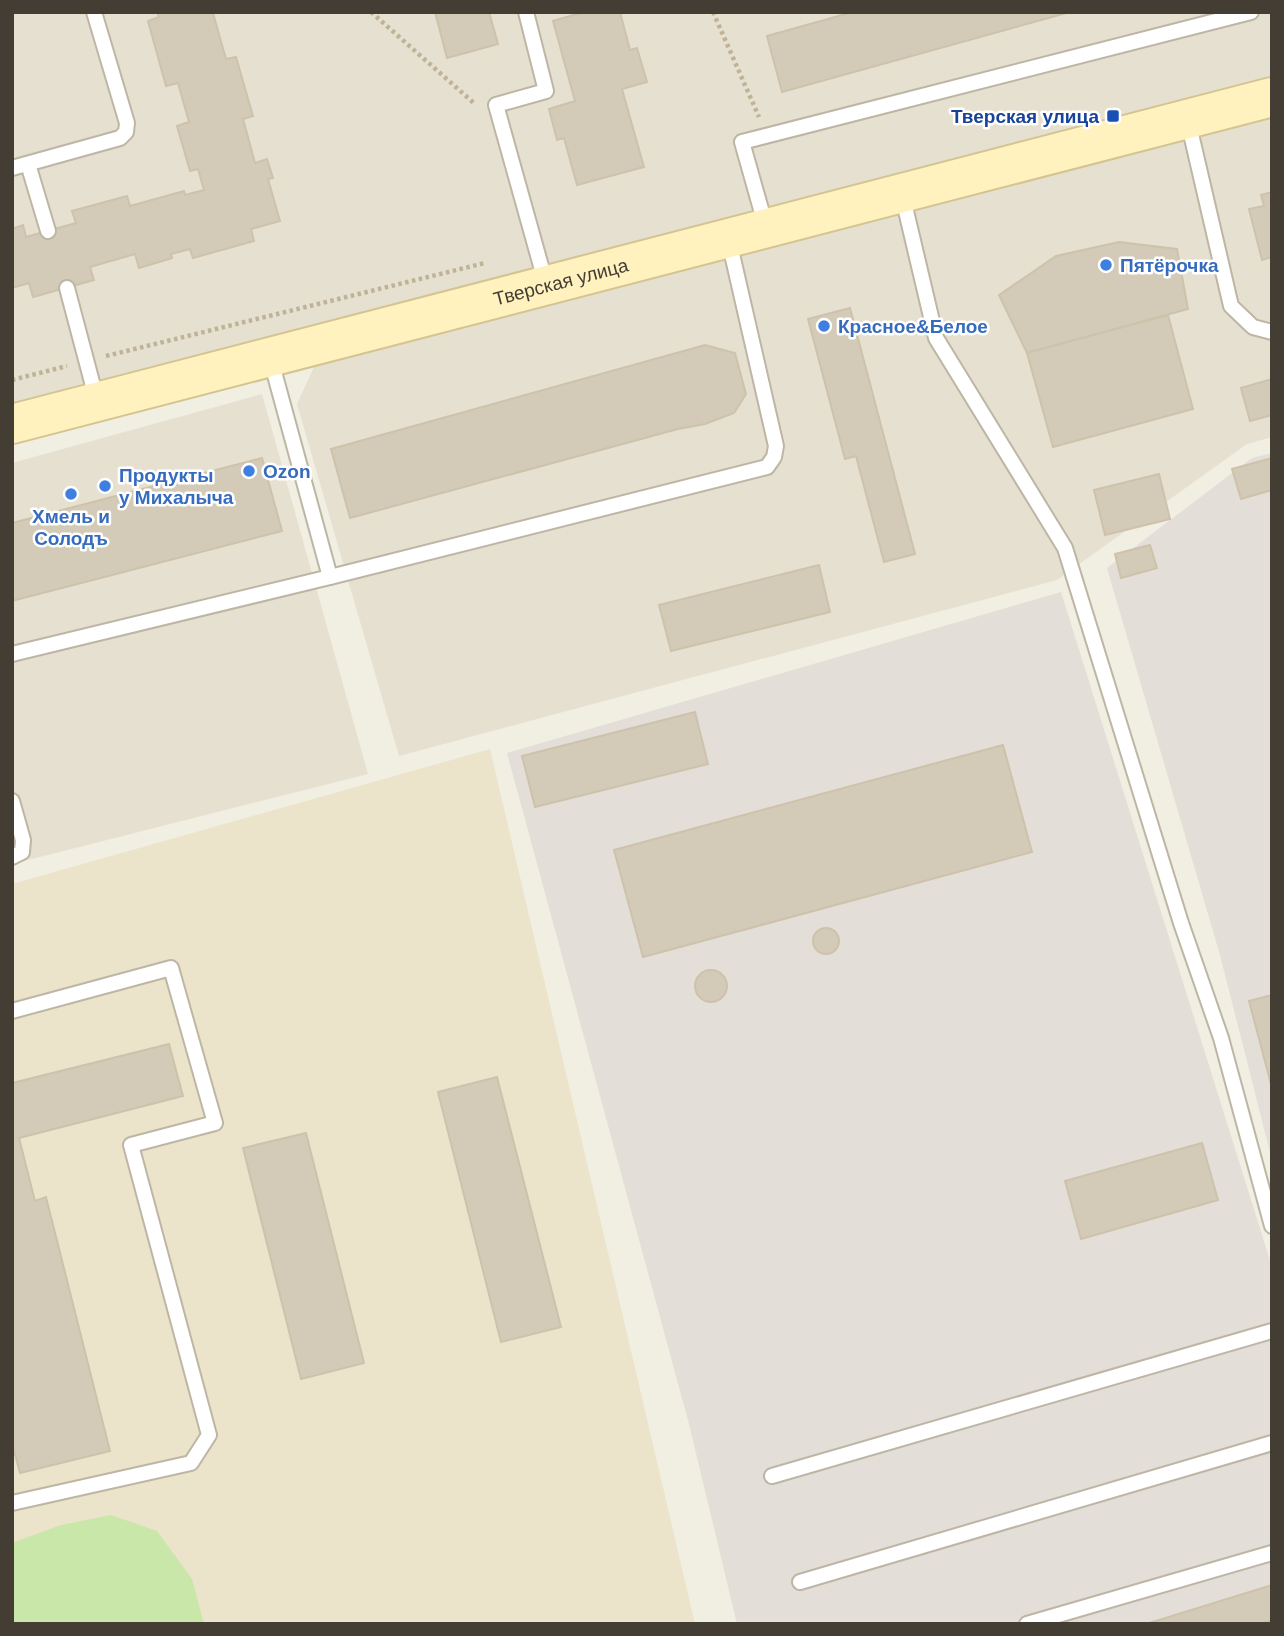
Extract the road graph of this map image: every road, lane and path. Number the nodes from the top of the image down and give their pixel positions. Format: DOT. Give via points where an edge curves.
graph roads {
  1 [pos="94,12"];
  2 [pos="371,12"];
  3 [pos="526,12"];
  4 [pos="712,12"];
  5 [pos="1251,12"];
  6 [pos="1272,97"];
  7 [pos="1188,118"];
  8 [pos="503,130"];
  9 [pos="767,135"];
  10 [pos="28,164"];
  11 [pos="12,168"];
  12 [pos="901,192"];
  13 [pos="766,227"];
  14 [pos="48,231"];
  15 [pos="728,237"];
  16 [pos="541,267"];
  17 [pos="67,288"];
  18 [pos="1272,332"];
  19 [pos="270,356"];
  20 [pos="86,361"];
  21 [pos="12,380"];
  22 [pos="97,401"];
  23 [pos="12,424"];
  24 [pos="330,577"];
  25 [pos="12,654"];
  26 [pos="12,801"];
  27 [pos="12,857"];
  28 [pos="12,1011"];
  29 [pos="1272,1226"];
  30 [pos="1272,1331"];
  31 [pos="1272,1443"];
  32 [pos="772,1476"];
  33 [pos="12,1503"];
  34 [pos="1272,1553"];
  35 [pos="800,1582"];
  36 [pos="1027,1624"];
  1 -- 10 [label="lane" via="126,132 120,138"];
  2 -- 8 [label="path"];
  3 -- 8 [label="lane" via="546,92 496,105"];
  4 -- 9 [label="path"];
  5 -- 9 [label="lane"];
  6 -- 7 [label="main road, Тверская улица"];
  7 -- 12 [label="main road, Тверская улица"];
  7 -- 18 [label="lane" via="1231,306 1252,327"];
  8 -- 16 [label="lane"];
  9 -- 13 [label="lane" via="742,142"];
  10 -- 11 [label="lane"];
  10 -- 14 [label="lane"];
  12 -- 13 [label="main road, Тверская улица"];
  12 -- 29 [label="lane" via="936,338 1065,548 1181,923 1222,1038"];
  13 -- 15 [label="main road, Тверская улица"];
  15 -- 16 [label="main road, Тверская улица"];
  15 -- 24 [label="lane" via="776,446 767,467"];
  16 -- 19 [label="main road, Тверская улица"];
  16 -- 20 [label="path"];
  17 -- 20 [label="lane"];
  19 -- 22 [label="main road, Тверская улица"];
  19 -- 24 [label="lane"];
  20 -- 21 [label="path"];
  20 -- 22 [label="lane"];
  22 -- 23 [label="main road, Тверская улица"];
  24 -- 25 [label="lane"];
  26 -- 27 [label="lane" via="23,840 22,852"];
  28 -- 33 [label="lane" via="171,968 215,1123 131,1145 209,1435 191,1463"];
  30 -- 32 [label="lane"];
  31 -- 35 [label="lane"];
  34 -- 36 [label="lane"];
}
